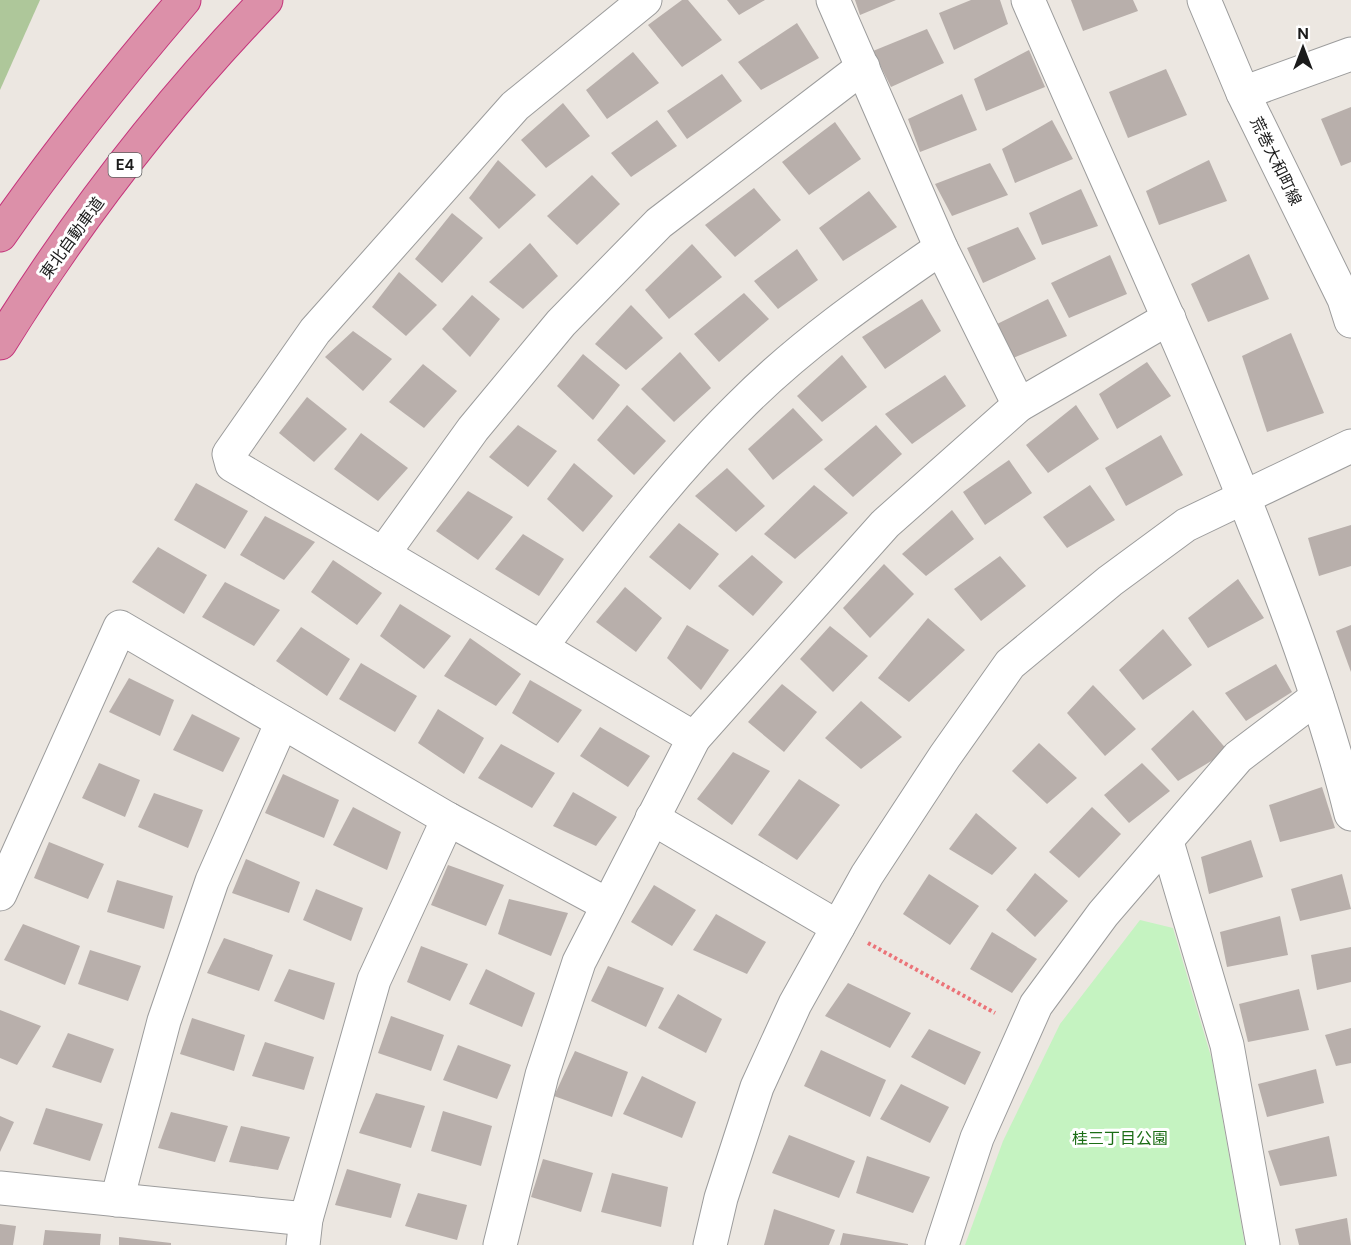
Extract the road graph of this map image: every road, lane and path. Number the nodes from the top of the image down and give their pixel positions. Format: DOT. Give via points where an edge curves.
graph roads {
  1 [pos="184,0"];
  2 [pos="266,0"];
  3 [pos="645,0"];
  4 [pos="833,0"];
  5 [pos="1028,0"];
  6 [pos="1204,0"];
  7 [pos="1351,54"];
  8 [pos="863,68"];
  9 [pos="1243,93"];
  10 [pos="0,235"];
  11 [pos="941,248"];
  12 [pos="1169,318"];
  13 [pos="1351,321"];
  14 [pos="0,343"];
  15 [pos="1019,405"];
  16 [pos="1351,446"];
  17 [pos="1245,498"];
  18 [pos="383,554"];
  19 [pos="542,647"];
  20 [pos="1317,697"];
  21 [pos="282,723"];
  22 [pos="694,738"];
  23 [pos="1351,814"];
  24 [pos="652,818"];
  25 [pos="448,819"];
  26 [pos="1167,842"];
  27 [pos="0,894"];
  28 [pos="608,904"];
  29 [pos="838,927"];
  30 [pos="1025,1030"];
  31 [pos="0,1188"];
  32 [pos="117,1200"];
  33 [pos="305,1232"];
  34 [pos="500,1245"];
  35 [pos="710,1245"];
  36 [pos="942,1245"];
  37 [pos="1263,1245"];
  1 -- 10 [label="highway" via="106,93"];
  2 -- 14 [label="highway, 東北自動車道 / E4" via="149,132"];
  3 -- 18 [label="street" via="515,106 315,331 229,454 232,465"];
  4 -- 8 [label="street"];
  5 -- 12 [label="street"];
  6 -- 9 [label="street, 荒巻大和町線"];
  7 -- 9 [label="street"];
  8 -- 11 [label="street"];
  8 -- 18 [label="street" via="659,223 561,323 473,429"];
  9 -- 13 [label="street, 荒巻大和町線" via="1344,299"];
  11 -- 15 [label="street"];
  11 -- 19 [label="street" via="846,313 738,407 634,522"];
  12 -- 15 [label="street"];
  12 -- 17 [label="street"];
  15 -- 22 [label="street" via="885,524"];
  16 -- 17 [label="street"];
  17 -- 20 [label="street"];
  17 -- 29 [label="street" via="1186,525 1110,581 1010,664 880,855"];
  18 -- 19 [label="street"];
  19 -- 22 [label="street"];
  20 -- 23 [label="street"];
  20 -- 26 [label="street" via="1238,757"];
  21 -- 25 [label="street"];
  21 -- 27 [label="street" via="120,627"];
  21 -- 32 [label="street" via="212,881 186,956 164,1021"];
  22 -- 24 [label="street"];
  24 -- 28 [label="street"];
  24 -- 29 [label="street"];
  25 -- 28 [label="street"];
  25 -- 33 [label="street" via="374,980"];
  26 -- 30 [label="street" via="1103,914 1036,1005"];
  26 -- 37 [label="street" via="1227,1045"];
  28 -- 34 [label="street" via="579,962 542,1075"];
  29 -- 30 [label="path"];
  29 -- 35 [label="street" via="795,1004 757,1087"];
  30 -- 36 [label="street" via="977,1138"];
  31 -- 32 [label="street"];
  32 -- 33 [label="street"];
}
